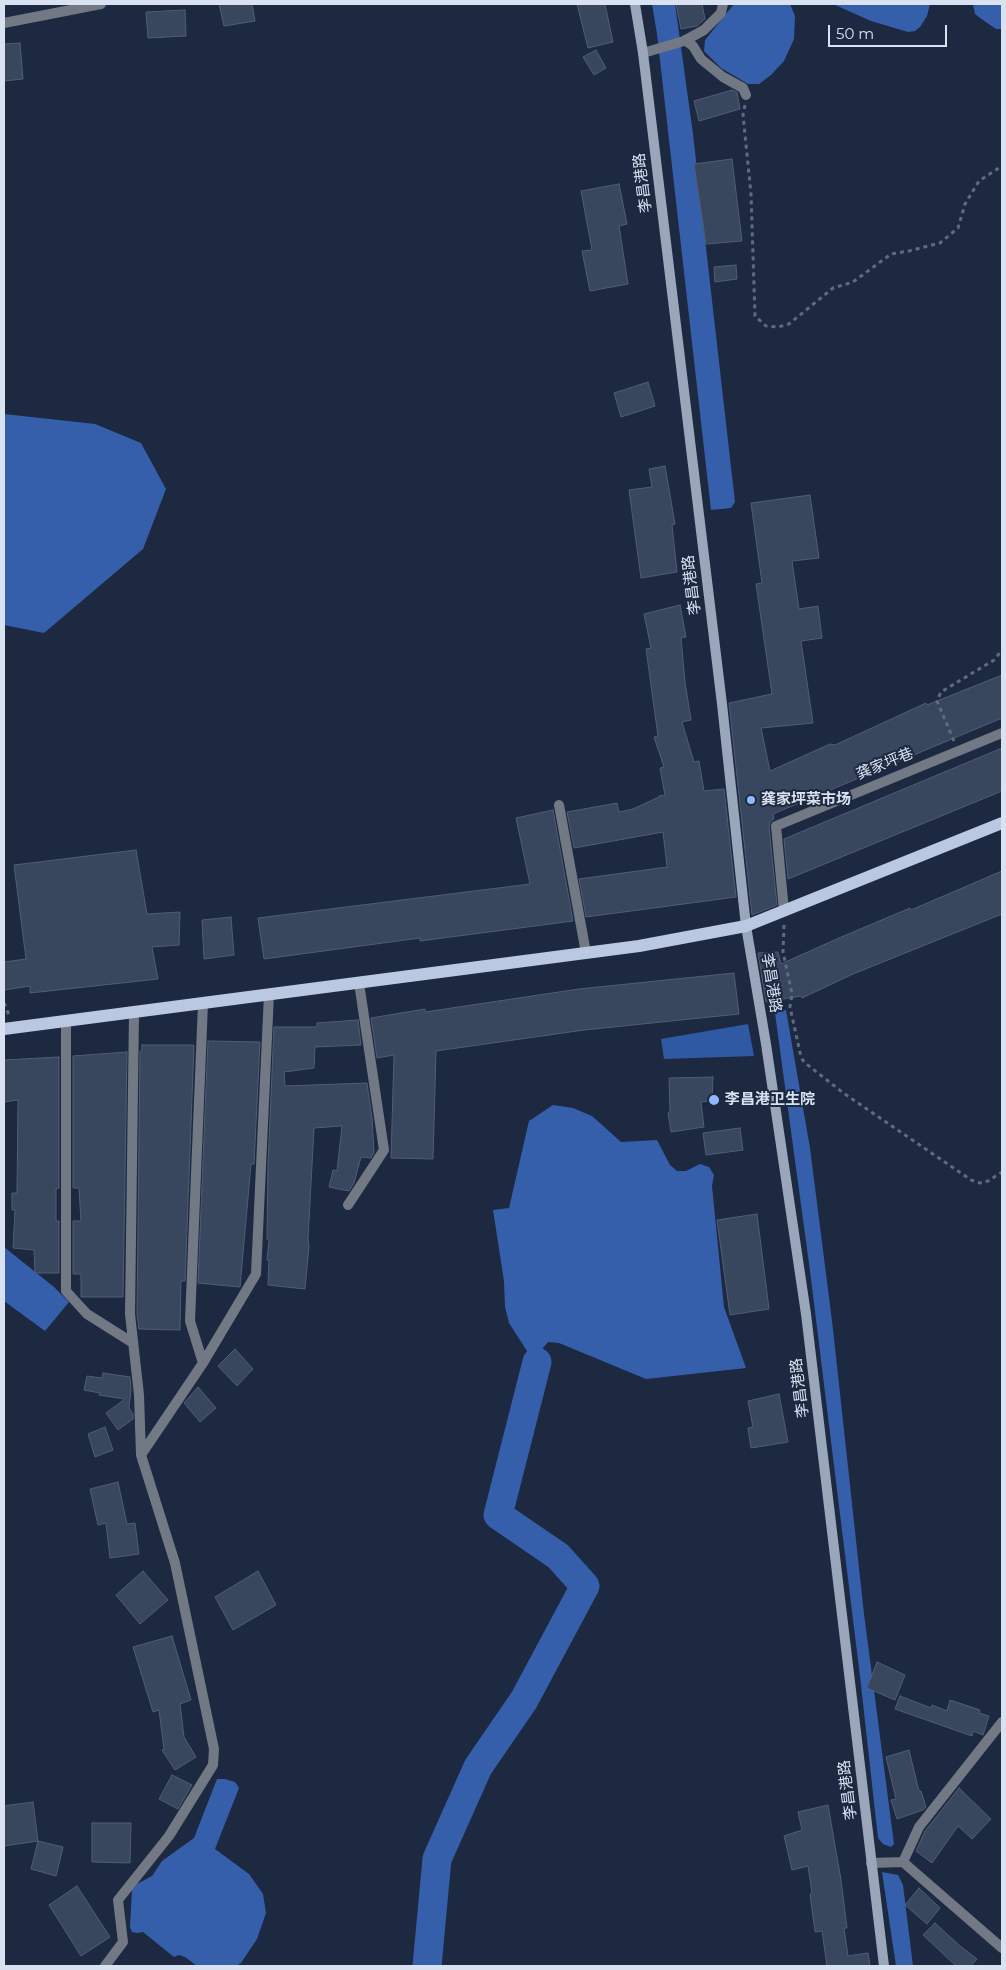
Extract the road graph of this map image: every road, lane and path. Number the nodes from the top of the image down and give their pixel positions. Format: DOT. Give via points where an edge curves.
graph roads {
  1 [pos="101,4"];
  2 [pos="635,4"];
  3 [pos="724,4"];
  4 [pos="4,22"];
  5 [pos="685,41"];
  6 [pos="643,53"];
  7 [pos="746,95"];
  8 [pos="1002,166"];
  9 [pos="1002,650"];
  10 [pos="1002,732"];
  11 [pos="958,751"];
  12 [pos="559,806"];
  13 [pos="1002,824"];
  14 [pos="784,911"];
  15 [pos="746,926"];
  16 [pos="586,953"];
  17 [pos="359,982"];
  18 [pos="269,994"];
  19 [pos="203,1003"];
  20 [pos="134,1012"];
  21 [pos="66,1021"];
  22 [pos="4,1029"];
  23 [pos="1002,1172"];
  24 [pos="348,1204"];
  25 [pos="134,1343"];
  26 [pos="203,1363"];
  27 [pos="141,1455"];
  28 [pos="1002,1722"];
  29 [pos="902,1862"];
  30 [pos="871,1863"];
  31 [pos="1002,1948"];
  32 [pos="105,1966"];
  33 [pos="884,1966"];
  1 -- 4 [label="street"];
  2 -- 6 [label="street, 李昌港路"];
  3 -- 5 [label="street" via="721,13 704,30"];
  5 -- 6 [label="street"];
  5 -- 7 [label="street" via="723,77 743,88"];
  6 -- 15 [label="street, 李昌港路"];
  7 -- 8 [label="path" via="743,115 751,194 755,316 766,326 789,324 833,288 853,282 891,254 940,243 958,228 979,181"];
  9 -- 11 [label="path" via="994,660 941,692 937,701"];
  10 -- 11 [label="street, 龚家坪巷"];
  11 -- 14 [label="street, 龚家坪巷" via="776,826"];
  12 -- 16 [label="street"];
  13 -- 14 [label="main road"];
  14 -- 15 [label="main road"];
  14 -- 23 [label="path" via="783,952 792,994 790,1007 804,1062 842,1092 971,1180 988,1181"];
  15 -- 16 [label="main road"];
  15 -- 30 [label="street, 李昌港路" via="806,1314"];
  16 -- 17 [label="main road"];
  17 -- 18 [label="main road"];
  17 -- 24 [label="street" via="384,1150"];
  18 -- 19 [label="main road"];
  18 -- 26 [label="street" via="256,1274"];
  19 -- 20 [label="main road"];
  19 -- 26 [label="street" via="190,1321"];
  20 -- 21 [label="main road"];
  20 -- 25 [label="street" via="130,1314"];
  21 -- 22 [label="main road"];
  21 -- 25 [label="street" via="66,1291 87,1314"];
  25 -- 27 [label="street"];
  26 -- 27 [label="street"];
  27 -- 32 [label="street" via="175,1563 214,1749 213,1765 169,1836 118,1900 123,1942"];
  28 -- 29 [label="street" via="919,1827"];
  29 -- 30 [label="street"];
  29 -- 31 [label="street"];
  30 -- 33 [label="street, 李昌港路"];
}
